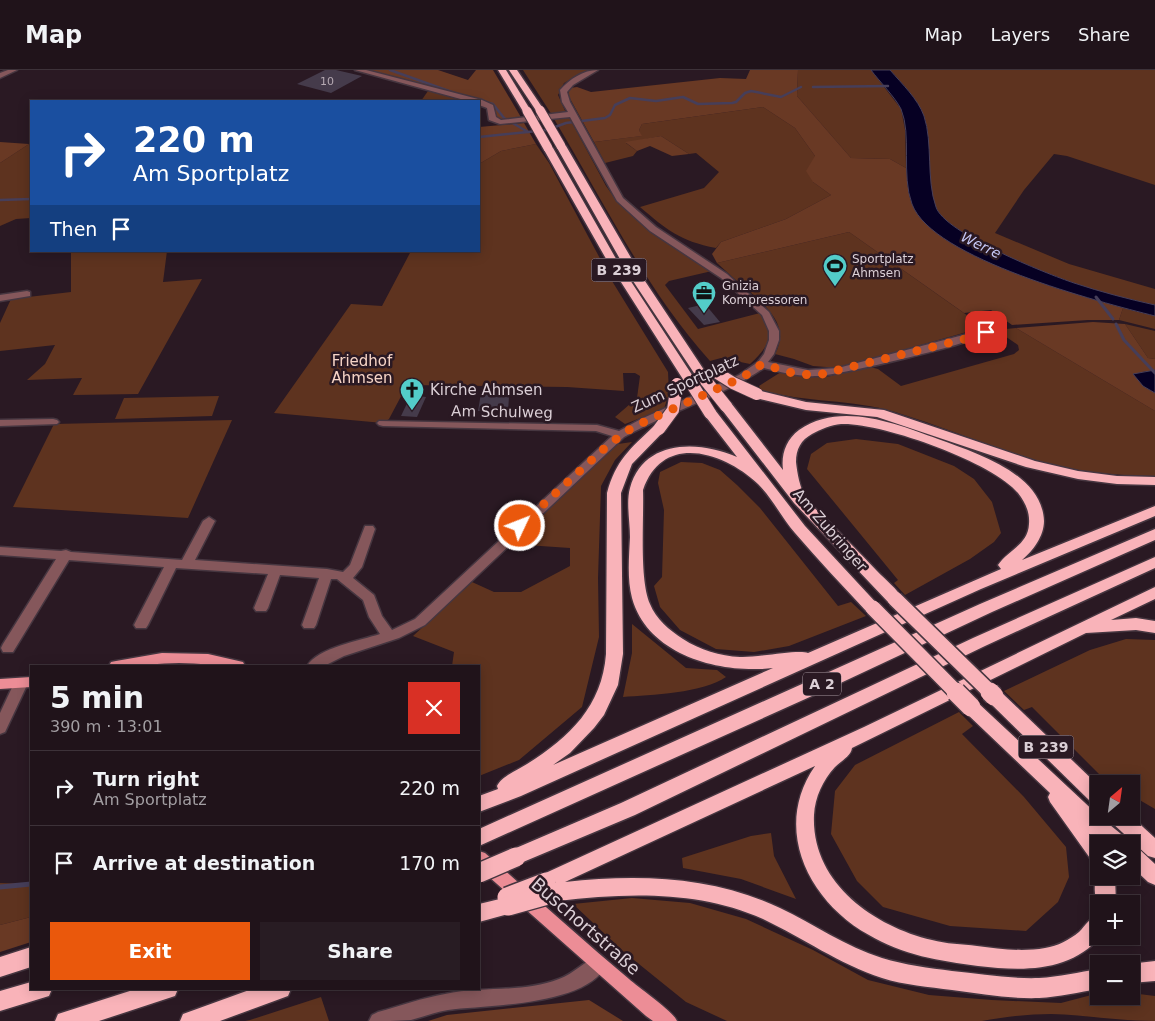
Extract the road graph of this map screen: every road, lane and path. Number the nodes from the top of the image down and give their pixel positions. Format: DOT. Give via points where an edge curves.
graph roads {
  1 [pos="14,70"];
  2 [pos="358,70"];
  3 [pos="502,70"];
  4 [pos="513,70"];
  5 [pos="595,70"];
  6 [pos="0,76"];
  7 [pos="471,100"];
  8 [pos="480,102"];
  9 [pos="574,116"];
  10 [pos="27,294"];
  11 [pos="0,298"];
  12 [pos="986,332"];
  13 [pos="762,364"];
  14 [pos="708,373"];
  15 [pos="683,383"];
  16 [pos="53,422"];
  17 [pos="0,423"];
  18 [pos="383,423"];
  19 [pos="620,435"];
  20 [pos="762,481"];
  21 [pos="1155,481"];
  22 [pos="799,500"];
  23 [pos="1155,511"];
  24 [pos="209,521"];
  25 [pos="370,529"];
  26 [pos="1155,534"];
  27 [pos="0,551"];
  28 [pos="66,554"];
  29 [pos="1155,562"];
  30 [pos="180,563"];
  31 [pos="276,570"];
  32 [pos="327,573"];
  33 [pos="345,578"];
  34 [pos="976,585"];
  35 [pos="1155,592"];
  36 [pos="260,608"];
  37 [pos="141,625"];
  38 [pos="309,626"];
  39 [pos="1155,627"];
  40 [pos="1075,630"];
  41 [pos="388,635"];
  42 [pos="8,648"];
  43 [pos="838,648"];
  44 [pos="121,665"];
  45 [pos="233,665"];
  46 [pos="316,665"];
  47 [pos="26,682"];
  48 [pos="0,684"];
  49 [pos="0,728"];
  50 [pos="870,732"];
  51 [pos="1040,773"];
  52 [pos="1090,789"];
  53 [pos="480,801"];
  54 [pos="480,802"];
  55 [pos="1125,825"];
  56 [pos="1109,835"];
  57 [pos="483,836"];
  58 [pos="1090,842"];
  59 [pos="1142,845"];
  60 [pos="1155,850"];
  61 [pos="480,859"];
  62 [pos="480,873"];
  63 [pos="1155,876"];
  64 [pos="552,887"];
  65 [pos="505,903"];
  66 [pos="480,909"];
  67 [pos="480,913"];
  68 [pos="1090,933"];
  69 [pos="30,957"];
  70 [pos="598,964"];
  71 [pos="0,967"];
  72 [pos="1155,972"];
  73 [pos="1140,973"];
  74 [pos="1090,980"];
  75 [pos="38,990"];
  76 [pos="164,990"];
  77 [pos="277,990"];
  78 [pos="0,1001"];
  79 [pos="66,1021"];
  80 [pos="191,1021"];
  81 [pos="378,1021"];
  82 [pos="668,1021"];
  1 -- 6 [label="street"];
  2 -- 7 [label="street"];
  3 -- 15 [label="highway, B 239, bridge" via="667,348"];
  4 -- 14 [label="highway, Am Zubringer / B 239, bridge" via="540,110 635,276 679,342"];
  5 -- 9 [label="street, Zum Sportplatz" via="568,85 563,92"];
  8 -- 9 [label="street" via="490,107 496,122"];
  9 -- 13 [label="street, Zum Sportplatz" via="620,199 653,229 724,276 766,314 772,323 774,340"];
  10 -- 11 [label="street"];
  12 -- 13 [label="street" via="818,375 796,374"];
  13 -- 19 [label="street, Zum Sportplatz" via="743,377"];
  14 -- 21 [label="highway, bridge" via="758,394 806,406 879,413 1031,464 1078,475"];
  14 -- 22 [label="highway, Am Zubringer / B 239, bridge" via="726,406"];
  15 -- 20 [label="highway, Am Zubringer / B 239, bridge" via="710,412"];
  15 -- 53 [label="highway, bridge" via="672,410 659,429 625,462 614,493 614,656 607,694 574,740 542,764"];
  16 -- 17 [label="street"];
  18 -- 19 [label="street, Am Schulweg" via="597,428"];
  19 -- 41 [label="street, Zum Sportplatz" via="420,622 405,631"];
  20 -- 43 [label="highway" via="732,460 702,451 672,452 655,458 646,466 639,476 636,490 638,586 642,604 663,633 706,656 732,663 760,664"];
  20 -- 51 [label="highway, Am Zubringer / B 239, bridge" via="800,529 873,608"];
  22 -- 34 [label="highway" via="790,470 789,455 793,443 814,427 830,422 850,420 890,427 994,466 1026,493 1037,516 1036,532 1021,555"];
  22 -- 52 [label="highway, Am Zubringer / B 239, bridge" via="895,599"];
  23 -- 34 [label="highway"];
  24 -- 30 [label="street"];
  25 -- 33 [label="street" via="356,567"];
  26 -- 57 [label="highway, A 2"];
  27 -- 28 [label="street"];
  28 -- 30 [label="street"];
  28 -- 42 [label="street"];
  29 -- 62 [label="highway, A 2, bridge" via="628,809"];
  30 -- 31 [label="street"];
  30 -- 37 [label="street"];
  31 -- 32 [label="street"];
  31 -- 36 [label="street"];
  32 -- 33 [label="street"];
  32 -- 38 [label="street"];
  33 -- 41 [label="street" via="369,598"];
  34 -- 43 [label="highway"];
  35 -- 40 [label="highway"];
  39 -- 40 [label="highway" via="1136,624"];
  40 -- 50 [label="highway"];
  41 -- 46 [label="street, Zum Sportplatz" via="341,650"];
  43 -- 54 [label="highway" via="514,792"];
  44 -- 45 [label="main road" via="158,658 198,658"];
  47 -- 48 [label="main road"];
  47 -- 49 [label="street"];
  50 -- 64 [label="highway"];
  50 -- 68 [label="highway" via="836,755 820,772 806,801 806,842 815,868 847,907 874,928 934,951 1011,960 1037,960 1061,954 1080,944"];
  51 -- 56 [label="highway, Am Zubringer / B 239"];
  51 -- 58 [label="highway"];
  55 -- 59 [label="highway"];
  59 -- 60 [label="highway"];
  59 -- 63 [label="highway"];
  61 -- 70 [label="main road, Buschortstraße"];
  64 -- 65 [label="highway, bridge"];
  64 -- 74 [label="highway" via="637,885 679,888 718,896 755,907 871,964 905,974 1011,988 1050,987"];
  65 -- 66 [label="highway"];
  65 -- 67 [label="highway"];
  69 -- 71 [label="highway"];
  70 -- 81 [label="street" via="559,988 445,1002"];
  70 -- 82 [label="main road, Buschortstraße"];
  72 -- 73 [label="highway"];
  75 -- 78 [label="highway"];
  76 -- 79 [label="highway"];
  77 -- 80 [label="highway"];
}
